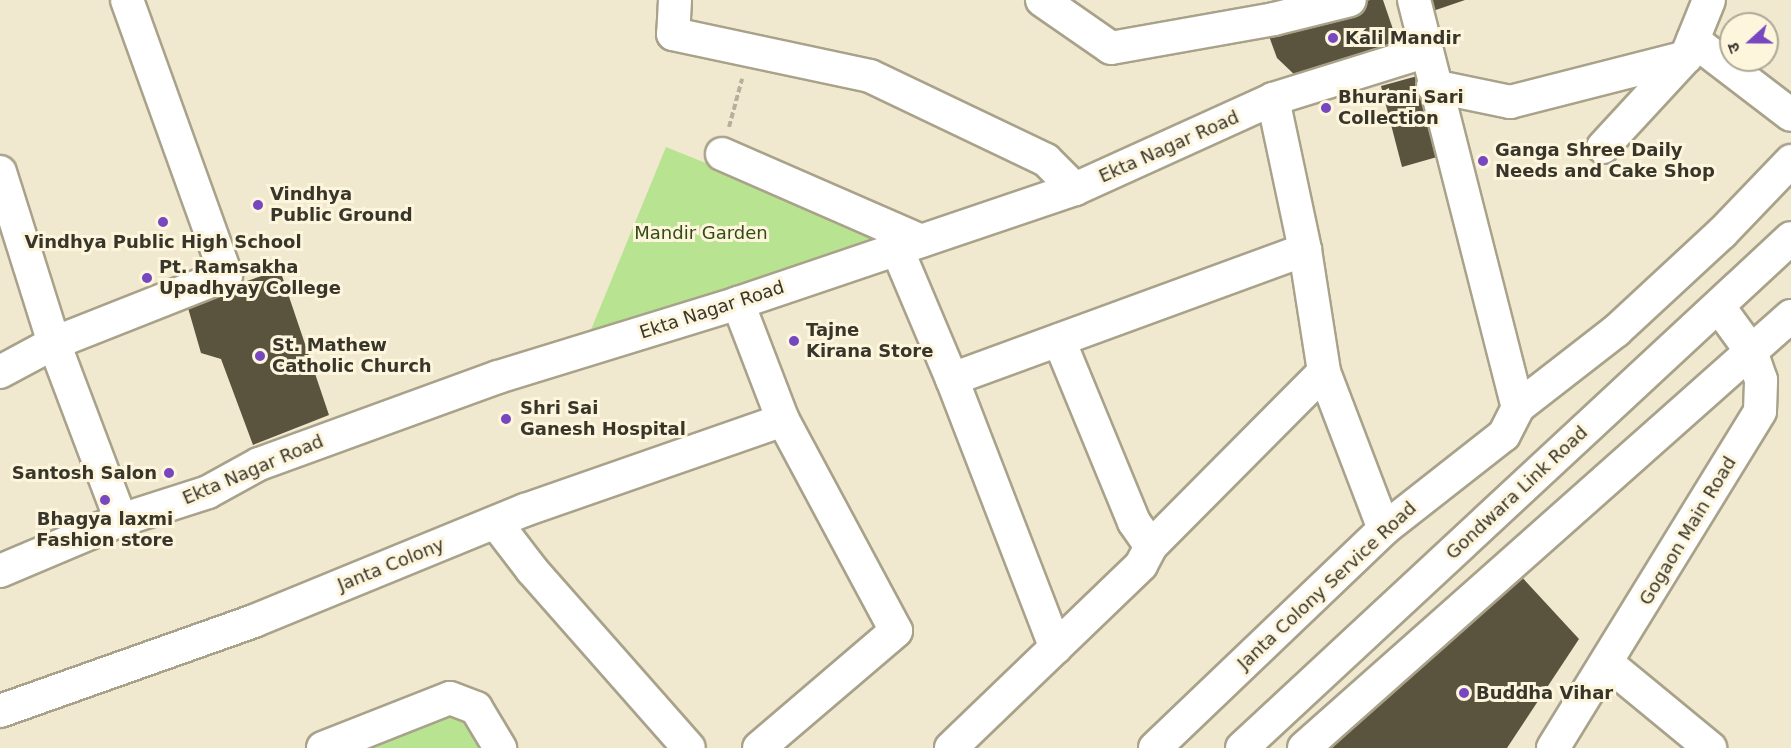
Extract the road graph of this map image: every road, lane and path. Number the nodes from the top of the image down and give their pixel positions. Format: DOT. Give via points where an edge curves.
graph roads {
  1 [pos="127,0"];
  2 [pos="675,0"];
  3 [pos="1042,0"];
  4 [pos="1350,0"];
  5 [pos="1414,0"];
  6 [pos="1709,0"];
  7 [pos="1689,49"];
  8 [pos="750,50"];
  9 [pos="1424,52"];
  10 [pos="1433,86"];
  11 [pos="1273,99"];
  12 [pos="1791,115"];
  13 [pos="1603,147"];
  14 [pos="722,154"];
  15 [pos="1791,161"];
  16 [pos="0,172"];
  17 [pos="1075,189"];
  18 [pos="1791,238"];
  19 [pos="909,245"];
  20 [pos="1305,250"];
  21 [pos="738,303"];
  22 [pos="1719,307"];
  23 [pos="1791,316"];
  24 [pos="1059,340"];
  25 [pos="54,343"];
  26 [pos="1751,351"];
  27 [pos="0,372"];
  28 [pos="1324,372"];
  29 [pos="952,379"];
  30 [pos="1518,407"];
  31 [pos="783,420"];
  32 [pos="122,520"];
  33 [pos="496,523"];
  34 [pos="1384,529"];
  35 [pos="1151,546"];
  36 [pos="0,571"];
  37 [pos="1056,648"];
  38 [pos="1606,663"];
  39 [pos="0,711"];
  40 [pos="323,748"];
  41 [pos="500,748"];
  42 [pos="689,748"];
  43 [pos="759,748"];
  44 [pos="951,748"];
  45 [pos="1155,748"];
  46 [pos="1242,748"];
  47 [pos="1304,748"];
  48 [pos="1552,748"];
  49 [pos="1710,748"];
  1 -- 25 [label="street" via="226,275"];
  2 -- 8 [label="street" via="673,34"];
  3 -- 4 [label="street" via="1111,48 1274,19"];
  5 -- 9 [label="street"];
  6 -- 7 [label="street"];
  7 -- 10 [label="street" via="1510,102"];
  7 -- 12 [label="street"];
  7 -- 13 [label="street"];
  8 -- 14 [label="path"];
  8 -- 17 [label="street" via="870,76 1046,160"];
  9 -- 10 [label="street"];
  9 -- 11 [label="street, Ekta Nagar Road"];
  10 -- 30 [label="street"];
  11 -- 17 [label="street, Ekta Nagar Road"];
  11 -- 20 [label="street"];
  14 -- 19 [label="street"];
  15 -- 30 [label="street, Janta Colony Service Road" via="1722,233 1616,330"];
  16 -- 25 [label="street"];
  17 -- 19 [label="street, Ekta Nagar Road"];
  18 -- 22 [label="street, Gondwara Link Road"];
  19 -- 21 [label="street, Ekta Nagar Road"];
  19 -- 29 [label="street"];
  20 -- 24 [label="street"];
  20 -- 28 [label="street"];
  21 -- 31 [label="street"];
  21 -- 32 [label="street, Ekta Nagar Road" via="498,377 259,464 208,492"];
  22 -- 26 [label="street, Gogaon Main Road"];
  22 -- 46 [label="street, Gondwara Link Road"];
  23 -- 26 [label="street"];
  24 -- 29 [label="street"];
  24 -- 35 [label="street" via="1134,522"];
  25 -- 27 [label="street"];
  25 -- 32 [label="street"];
  26 -- 38 [label="street, Gogaon Main Road" via="1761,380 1760,411"];
  26 -- 47 [label="street"];
  28 -- 34 [label="street"];
  28 -- 35 [label="street"];
  29 -- 37 [label="street"];
  30 -- 34 [label="street, Janta Colony Service Road" via="1504,435"];
  31 -- 33 [label="street, Janta Colony"];
  31 -- 43 [label="street" via="896,631"];
  32 -- 36 [label="street, Ekta Nagar Road"];
  33 -- 39 [label="street, Janta Colony" via="254,621"];
  33 -- 42 [label="street" via="532,570"];
  34 -- 45 [label="street, Janta Colony Service Road"];
  35 -- 37 [label="street" via="1141,565"];
  37 -- 44 [label="street"];
  38 -- 48 [label="street, Gogaon Main Road"];
  38 -- 49 [label="street"];
  40 -- 41 [label="street" via="450,698 476,708"];
}
